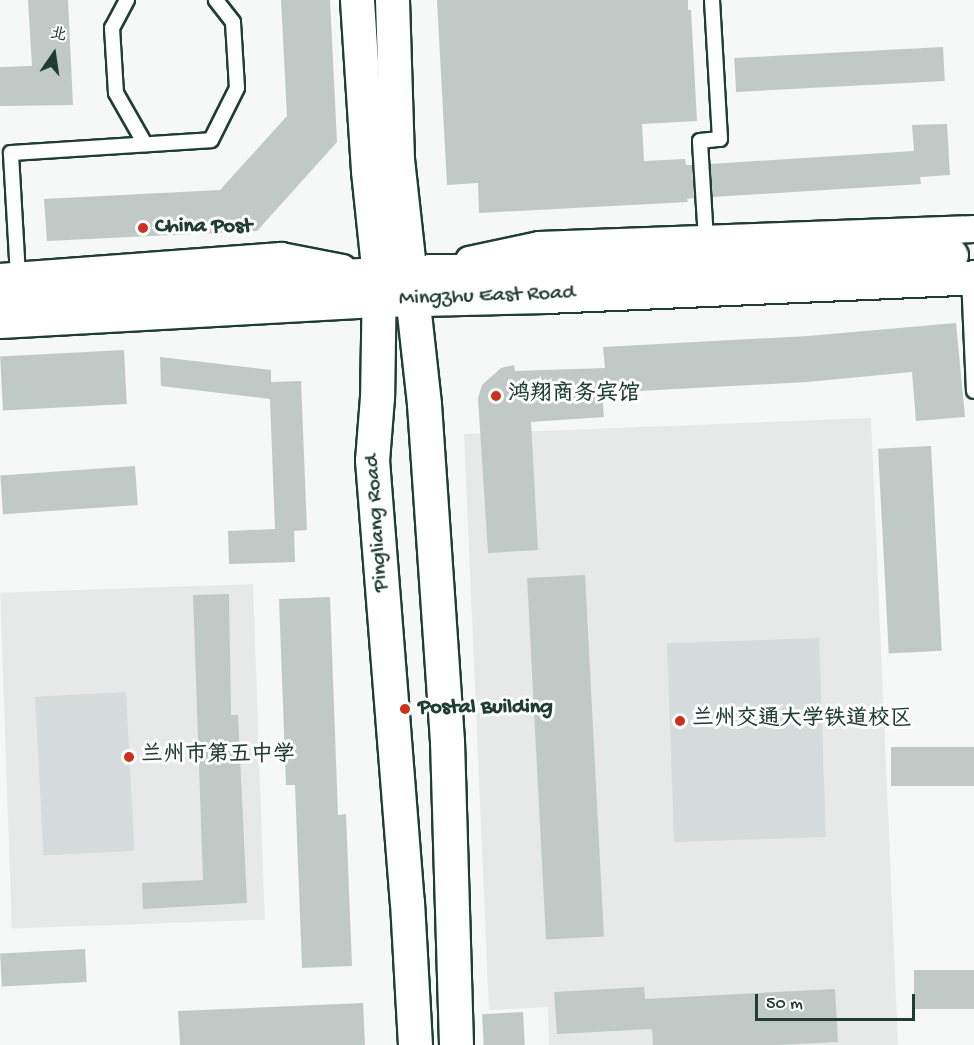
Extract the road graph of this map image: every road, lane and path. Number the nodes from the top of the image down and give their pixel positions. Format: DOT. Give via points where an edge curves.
graph roads {
  1 [pos="127,0"];
  2 [pos="216,0"];
  3 [pos="357,0"];
  4 [pos="392,0"];
  5 [pos="712,0"];
  6 [pos="145,144"];
  7 [pos="974,229"];
  8 [pos="706,240"];
  9 [pos="972,269"];
  10 [pos="6,283"];
  11 [pos="395,287"];
  12 [pos="0,321"];
  13 [pos="974,392"];
  14 [pos="415,1045"];
  15 [pos="456,1045"];
  1 -- 6 [label="lane" via="112,28 116,93"];
  2 -- 6 [label="lane" via="233,22 237,88 211,140"];
  3 -- 11 [label="street, Pingliang Road" via="368,171"];
  4 -- 11 [label="street, Pingliang Road" via="397,159"];
  5 -- 8 [label="lane" via="720,140 700,141"];
  6 -- 10 [label="lane" via="11,153"];
  7 -- 8 [label="street, Mingzhu East Road"];
  8 -- 11 [label="street, Mingzhu East Road" via="539,245"];
  9 -- 11 [label="street, Mingzhu East Road"];
  9 -- 13 [label="lane"];
  10 -- 11 [label="street, Mingzhu East Road"];
  11 -- 12 [label="street, Mingzhu East Road"];
  11 -- 14 [label="street, Pingliang Road" via="377,398 372,460"];
  11 -- 15 [label="street, Pingliang Road" via="424,404 447,741"];
}
